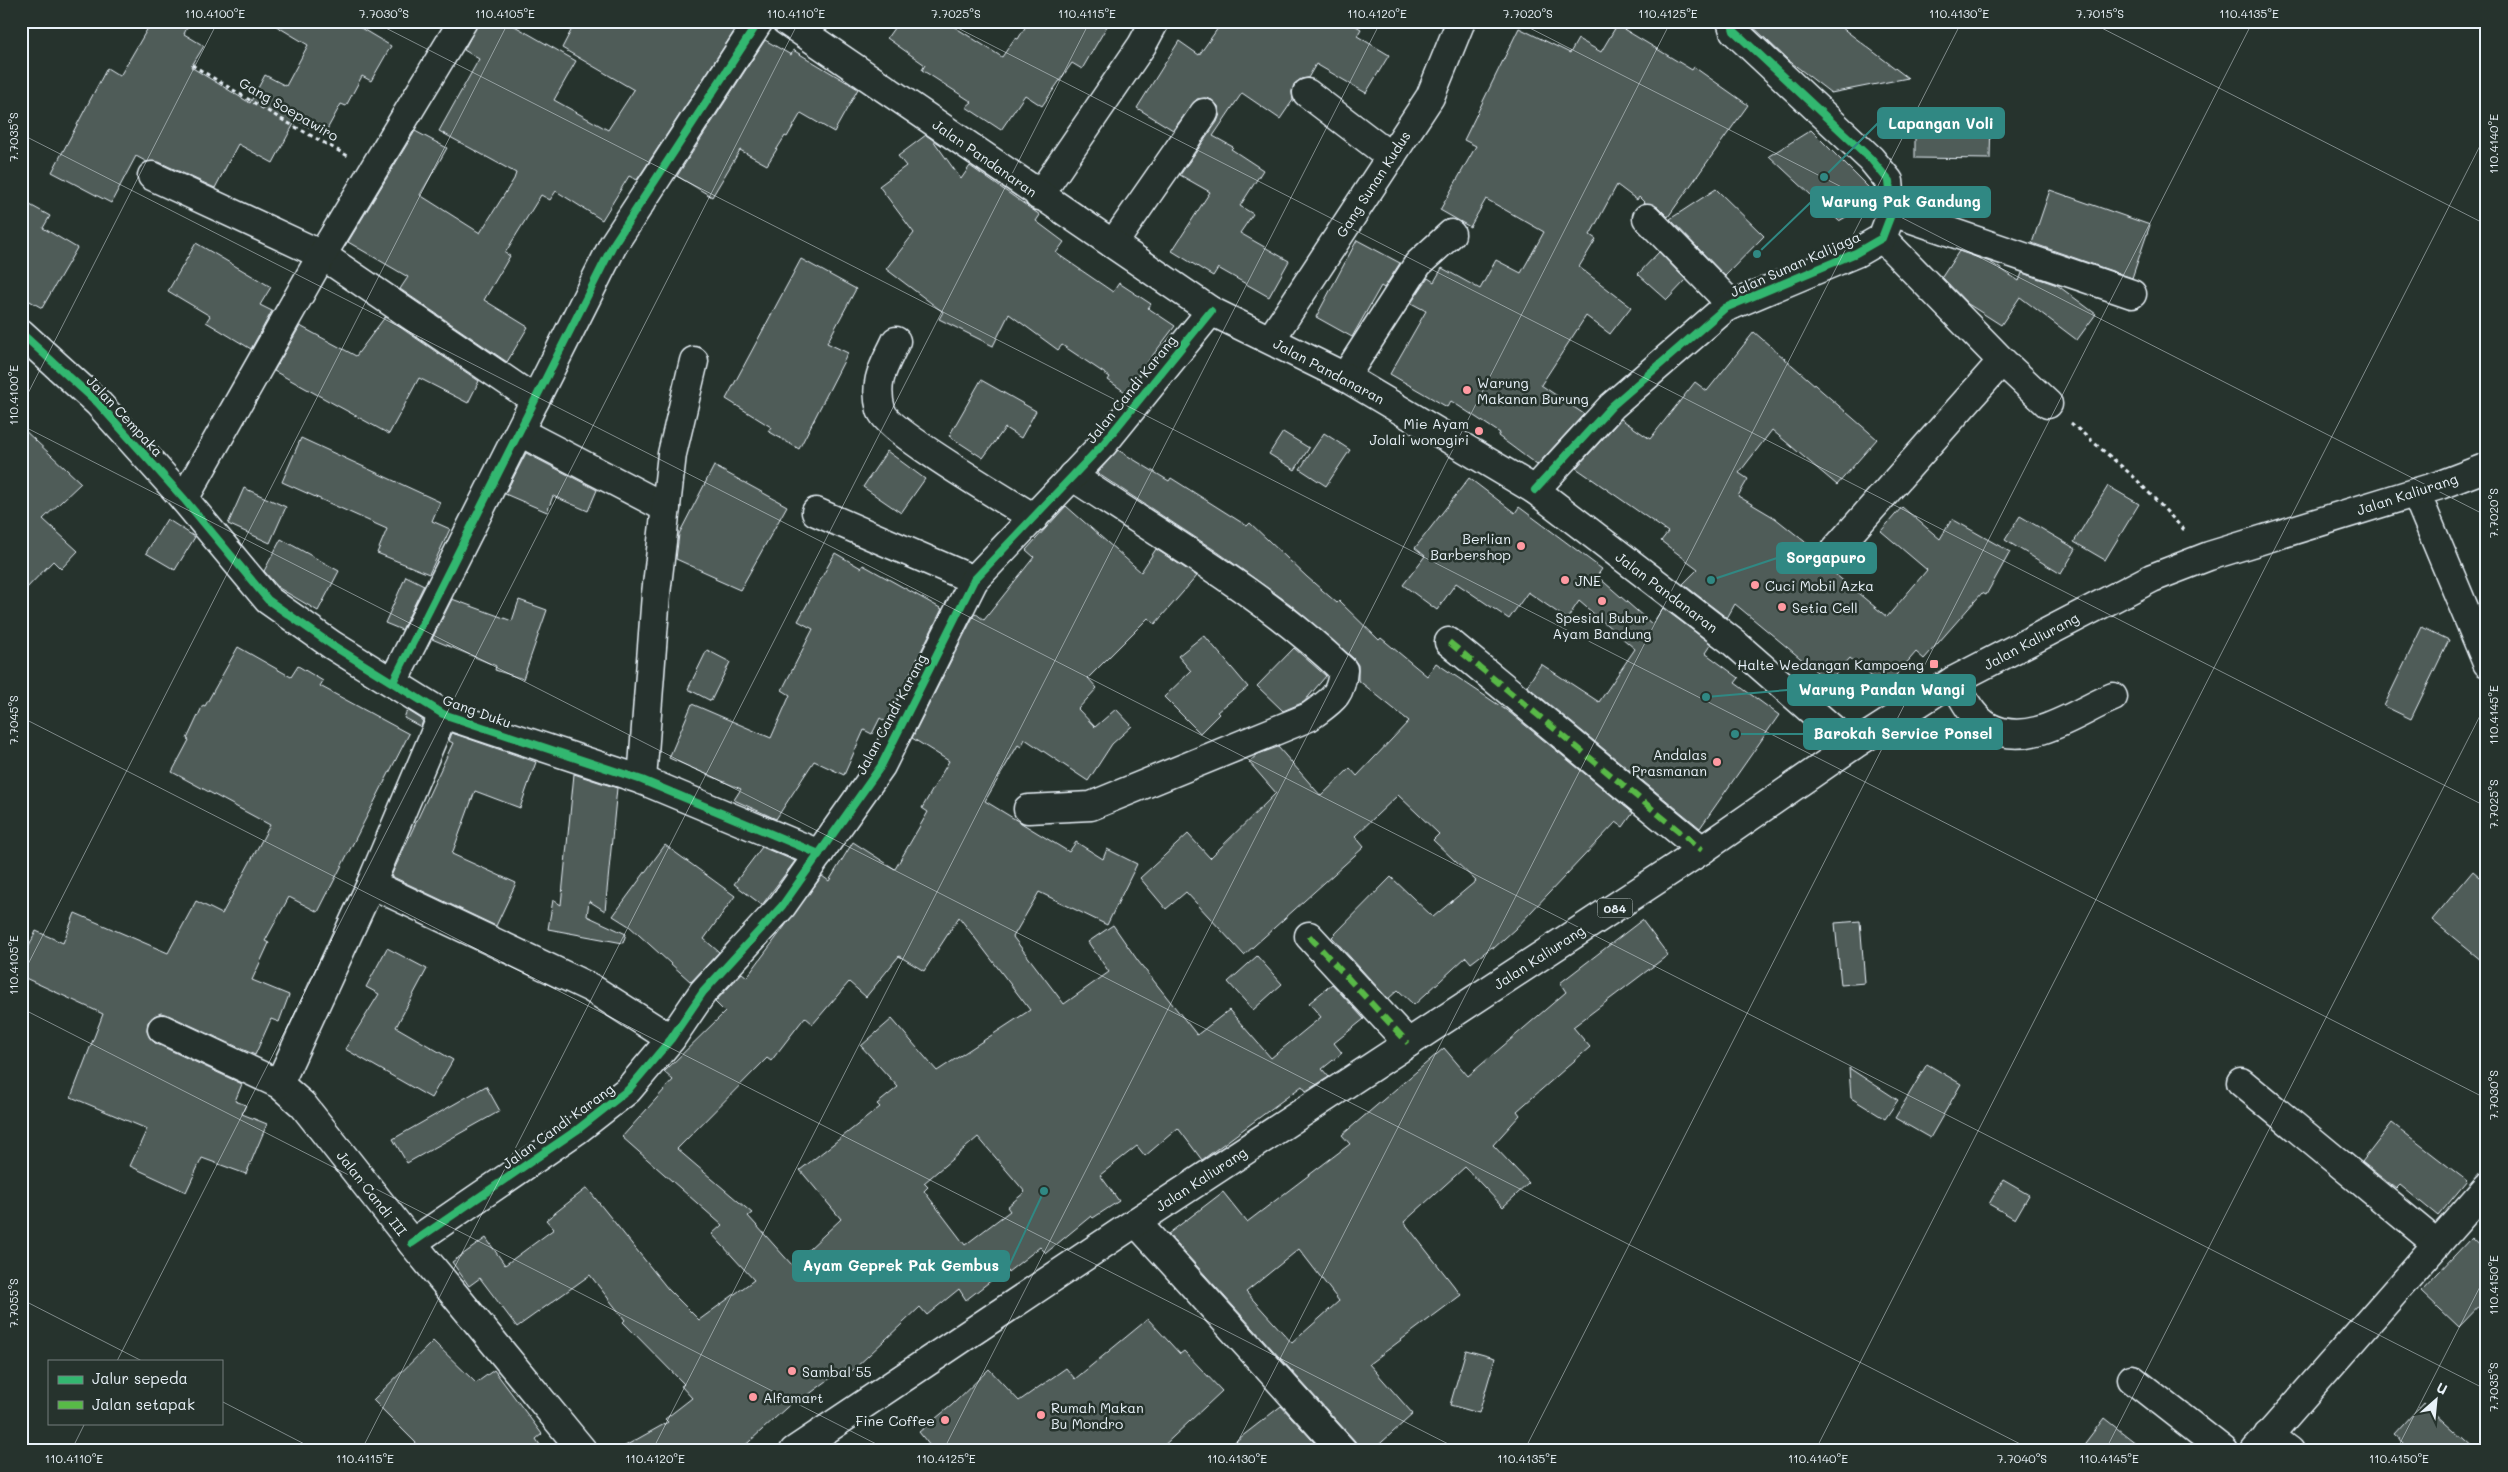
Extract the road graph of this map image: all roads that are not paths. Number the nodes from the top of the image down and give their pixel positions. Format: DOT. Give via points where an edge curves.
graph roads {
  1 [pos="464,21"];
  2 [pos="759,21"];
  3 [pos="786,21"];
  4 [pos="1155,21"];
  5 [pos="1461,21"];
  6 [pos="1732,21"];
  7 [pos="1307,93"];
  8 [pos="1204,114"];
  9 [pos="1391,157"];
  10 [pos="152,176"];
  11 [pos="1039,196"];
  12 [pos="1892,212"];
  13 [pos="1647,218"];
  14 [pos="1451,234"];
  15 [pos="1882,238"];
  16 [pos="1113,244"];
  17 [pos="322,256"];
  18 [pos="2132,294"];
  19 [pos="1732,305"];
  20 [pos="1211,310"];
  21 [pos="21,333"];
  22 [pos="1271,340"];
  23 [pos="896,341"];
  24 [pos="694,361"];
  25 [pos="2002,362"];
  26 [pos="1345,377"];
  27 [pos="535,400"];
  28 [pos="2048,404"];
  29 [pos="520,432"];
  30 [pos="2487,468"];
  31 [pos="1072,476"];
  32 [pos="1535,490"];
  33 [pos="2416,493"];
  34 [pos="184,499"];
  35 [pos="666,508"];
  36 [pos="816,512"];
  37 [pos="1034,518"];
  38 [pos="1834,551"];
  39 [pos="974,580"];
  40 [pos="1449,642"];
  41 [pos="2487,662"];
  42 [pos="1954,681"];
  43 [pos="393,682"];
  44 [pos="2113,697"];
  45 [pos="443,714"];
  46 [pos="1852,746"];
  47 [pos="642,780"];
  48 [pos="1028,809"];
  49 [pos="1702,850"];
  50 [pos="819,854"];
  51 [pos="371,884"];
  52 [pos="1310,936"];
  53 [pos="162,1029"];
  54 [pos="671,1039"];
  55 [pos="1408,1042"];
  56 [pos="2241,1082"];
  57 [pos="279,1084"];
  58 [pos="2487,1187"];
  59 [pos="2477,1216"];
  60 [pos="1136,1222"];
  61 [pos="412,1244"];
  62 [pos="2437,1244"];
  63 [pos="2132,1378"];
  64 [pos="2271,1446"];
  65 [pos="583,1451"];
  66 [pos="794,1451"];
  67 [pos="1343,1451"];
  68 [pos="2224,1451"];
  1 -- 17 [label="street"];
  2 -- 27 [label="street" via="613,245"];
  3 -- 11 [label="street, Jalan Pandanaran"];
  4 -- 11 [label="street"];
  5 -- 9 [label="street, Gang Sunan Kudus" via="1430,97"];
  6 -- 12 [label="street, Jalan Sunan Kalijaga" via="1734,31 1870,159 1889,181"];
  7 -- 9 [label="street"];
  8 -- 16 [label="street"];
  9 -- 22 [label="street, Gang Sunan Kudus"];
  10 -- 17 [label="street"];
  11 -- 16 [label="street, Jalan Pandanaran"];
  12 -- 15 [label="street, Jalan Sunan Kalijaga"];
  12 -- 18 [label="street"];
  13 -- 19 [label="street"];
  14 -- 26 [label="street" via="1418,264"];
  15 -- 19 [label="street, Jalan Sunan Kalijaga" via="1856,253"];
  15 -- 25 [label="street"];
  16 -- 20 [label="street, Jalan Pandanaran"];
  17 -- 27 [label="street"];
  17 -- 34 [label="street"];
  19 -- 32 [label="street, Jalan Sunan Kalijaga" via="1612,406"];
  20 -- 22 [label="street, Jalan Pandanaran"];
  20 -- 31 [label="street, Jalan Candi Karang" via="1104,443"];
  21 -- 34 [label="street, Jalan Cempaka" via="98,403"];
  22 -- 26 [label="street, Jalan Pandanaran"];
  23 -- 37 [label="street" via="878,380 882,412 901,434"];
  24 -- 35 [label="street" via="672,454"];
  25 -- 28 [label="street"];
  25 -- 38 [label="street"];
  26 -- 32 [label="street, Jalan Pandanaran"];
  27 -- 29 [label="street"];
  29 -- 35 [label="street"];
  29 -- 43 [label="street"];
  30 -- 33 [label="street, Jalan Kaliurang / 084"];
  31 -- 37 [label="street, Jalan Candi Karang"];
  31 -- 48 [label="street" via="1240,588 1314,642 1343,670 1342,684 1336,697 1309,717 1091,806"];
  32 -- 46 [label="street, Jalan Pandanaran" via="1733,642"];
  33 -- 41 [label="street"];
  33 -- 42 [label="street, Jalan Kaliurang / 084" via="2209,556 2152,578"];
  34 -- 43 [label="street, Gang Duku" via="268,600"];
  35 -- 47 [label="street"];
  36 -- 39 [label="street"];
  37 -- 39 [label="street, Jalan Candi Karang"];
  39 -- 50 [label="street, Jalan Candi Karang" via="881,766"];
  40 -- 49 [label="street"];
  42 -- 44 [label="street" via="1973,712 1989,727 2015,733 2044,730"];
  42 -- 46 [label="street, Jalan Kaliurang / 084"];
  43 -- 45 [label="street, Gang Duku"];
  45 -- 47 [label="street, Gang Duku"];
  45 -- 51 [label="street"];
  46 -- 49 [label="street, Jalan Kaliurang / 084"];
  47 -- 50 [label="street, Gang Duku"];
  49 -- 55 [label="street, Jalan Kaliurang / 084"];
  50 -- 54 [label="street, Jalan Candi Karang" via="782,906 703,992"];
  51 -- 54 [label="street" via="591,988"];
  51 -- 57 [label="street"];
  52 -- 55 [label="street"];
  53 -- 57 [label="street, Jalan Candi III"];
  54 -- 61 [label="street, Jalan Candi Karang" via="620,1096 577,1130"];
  55 -- 60 [label="street, Jalan Kaliurang / 084"];
  56 -- 62 [label="street"];
  57 -- 61 [label="street, Jalan Candi III" via="303,1105"];
  58 -- 59 [label="street"];
  59 -- 62 [label="street"];
  60 -- 66 [label="street, Jalan Kaliurang / 084"];
  60 -- 67 [label="street"];
  61 -- 65 [label="street, Jalan Candi III"];
  62 -- 64 [label="street"];
  63 -- 68 [label="street"];
}
